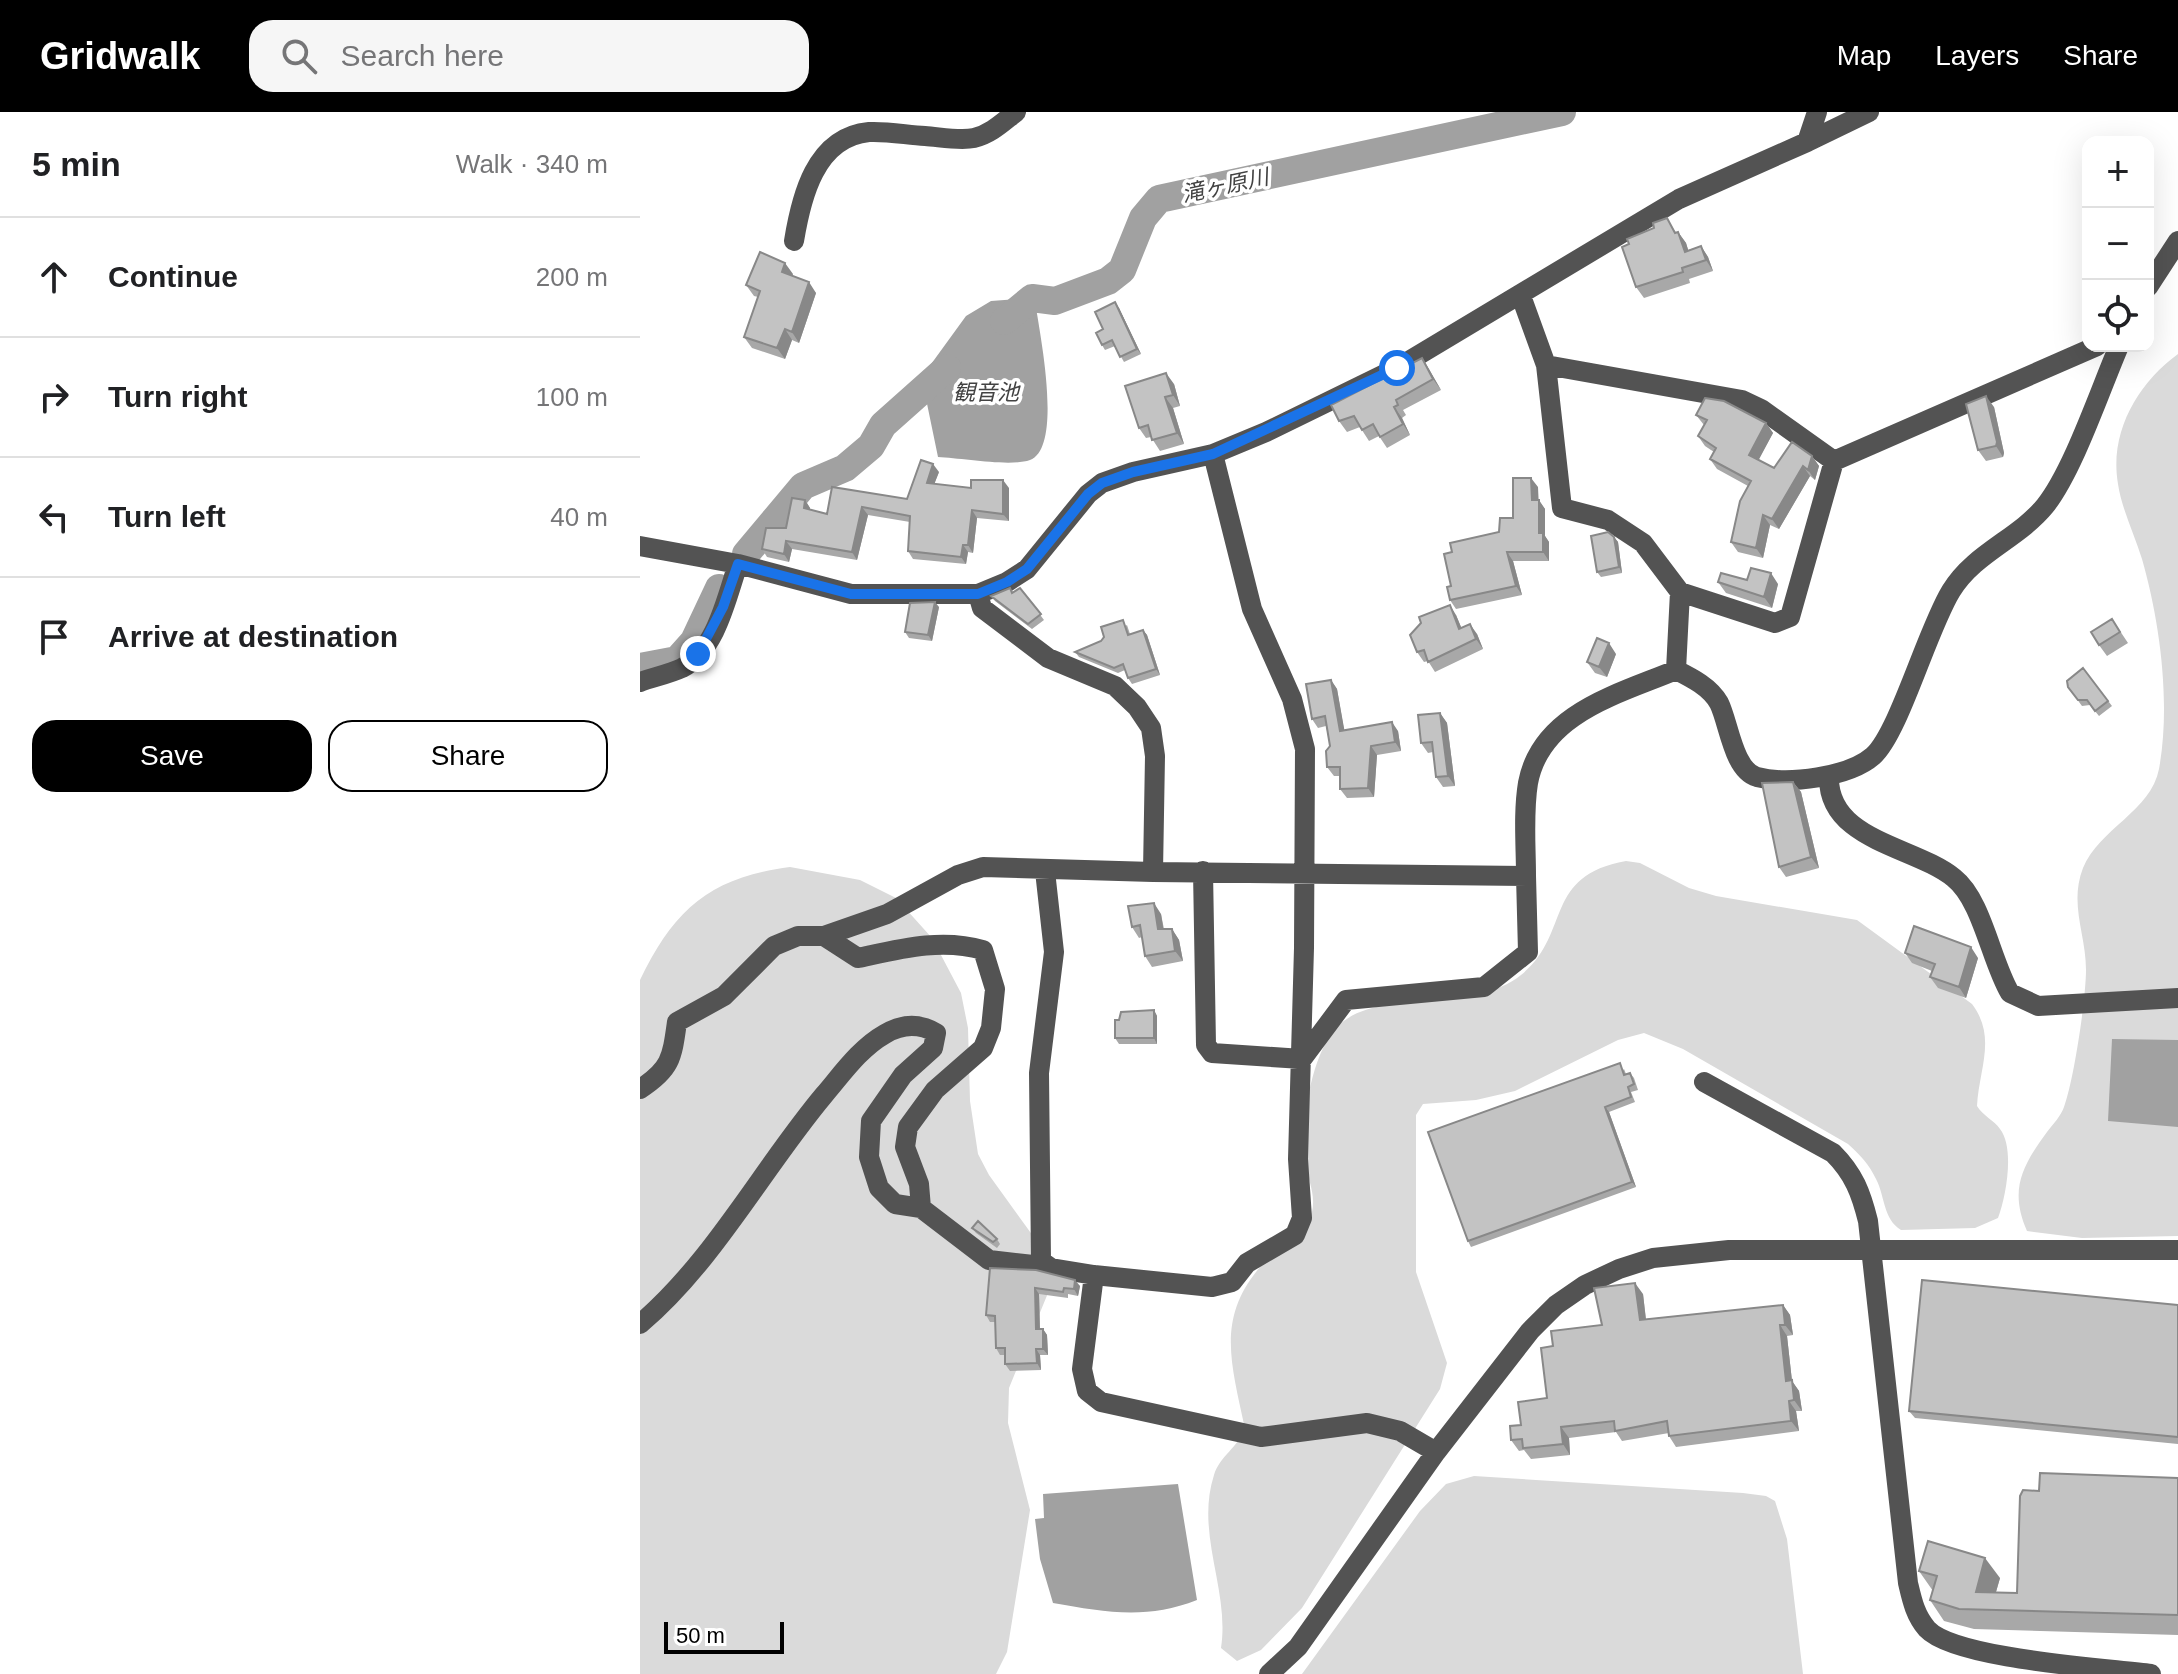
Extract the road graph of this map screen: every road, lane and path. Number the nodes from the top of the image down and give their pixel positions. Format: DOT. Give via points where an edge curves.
graph roads {
  1 [pos="1016,112"];
  2 [pos="1817,112"];
  3 [pos="1869,112"];
  4 [pos="1807,142"];
  5 [pos="794,241"];
  6 [pos="2178,241"];
  7 [pos="2153,280"];
  8 [pos="1521,296"];
  9 [pos="2083,352"];
  10 [pos="2116,352"];
  11 [pos="1546,365"];
  12 [pos="1213,454"];
  13 [pos="1834,461"];
  14 [pos="640,546"];
  15 [pos="738,564"];
  16 [pos="1680,592"];
  17 [pos="978,594"];
  18 [pos="1676,670"];
  19 [pos="640,682"];
  20 [pos="1829,776"];
  21 [pos="1045,871"];
  22 [pos="1203,871"];
  23 [pos="1153,872"];
  24 [pos="1304,872"];
  25 [pos="1526,876"];
  26 [pos="824,936"];
  27 [pos="2178,998"];
  28 [pos="1302,1059"];
  29 [pos="1704,1082"];
  30 [pos="640,1089"];
  31 [pos="921,1208"];
  32 [pos="2178,1250"];
  33 [pos="1870,1253"];
  34 [pos="1041,1261"];
  35 [pos="1094,1275"];
  36 [pos="640,1324"];
  37 [pos="1436,1452"];
  38 [pos="1269,1674"];
  39 [pos="2151,1674"];
  1 -- 5 [label="street" via="992,132 973,139 868,132 844,140 824,156 810,178"];
  2 -- 4 [label="street"];
  3 -- 4 [label="street"];
  4 -- 8 [label="street" via="1679,199"];
  6 -- 7 [label="street"];
  8 -- 11 [label="street"];
  8 -- 12 [label="street" via="1397,368"];
  9 -- 13 [label="street"];
  10 -- 20 [label="street" via="2046,505 1975,561 1953,587 1875,755 1849,772"];
  11 -- 13 [label="street" via="1742,400"];
  11 -- 16 [label="street" via="1562,508 1608,520 1643,543"];
  12 -- 17 [label="street" via="1102,483 1027,569"];
  12 -- 24 [label="street" via="1252,609 1301,723"];
  13 -- 16 [label="street" via="1790,617 1775,623"];
  14 -- 15 [label="street"];
  15 -- 17 [label="street" via="851,594"];
  15 -- 19 [label="street" via="698,654 682,667"];
  16 -- 18 [label="street"];
  17 -- 23 [label="street" via="982,608 1048,658 1115,686 1151,728"];
  18 -- 20 [label="street" via="1718,701 1743,768 1754,777"];
  18 -- 25 [label="street" via="1571,717 1545,740 1528,785"];
  20 -- 27 [label="street" via="1829,793 1846,819 1956,879 1969,895 2010,993 2038,1006"];
  21 -- 23 [label="street"];
  21 -- 26 [label="street" via="983,867 887,914"];
  21 -- 34 [label="street" via="1054,952 1039,1073"];
  22 -- 23 [label="street"];
  22 -- 24 [label="street"];
  22 -- 28 [label="street" via="1206,1045 1212,1053"];
  24 -- 25 [label="street"];
  24 -- 28 [label="street"];
  25 -- 28 [label="street" via="1528,952 1484,987 1346,1000"];
  26 -- 30 [label="street" via="798,936 774,946 724,996 677,1022 672,1057 659,1076"];
  26 -- 31 [label="street" via="858,958 956,943 983,950 995,989 983,1048 935,1090 908,1127 905,1147 919,1184"];
  28 -- 35 [label="street" via="1302,1218 1295,1235 1247,1263 1232,1282 1212,1287"];
  29 -- 33 [label="street" via="1833,1153 1849,1169 1859,1188"];
  31 -- 34 [label="street" via="989,1260 1033,1265"];
  31 -- 36 [label="street" via="895,1204 879,1188 869,1157 871,1121 903,1075 933,1048 936,1033 905,1025 853,1060 687,1278"];
  32 -- 33 [label="street"];
  33 -- 37 [label="street" via="1692,1252 1619,1269 1585,1285 1538,1322"];
  33 -- 39 [label="street" via="1915,1612 1928,1630 1967,1649"];
  34 -- 35 [label="street" via="1051,1268"];
  35 -- 37 [label="street" via="1082,1369 1087,1391 1101,1402 1261,1437 1367,1423 1400,1431"];
  37 -- 38 [label="street" via="1298,1647"];
}
